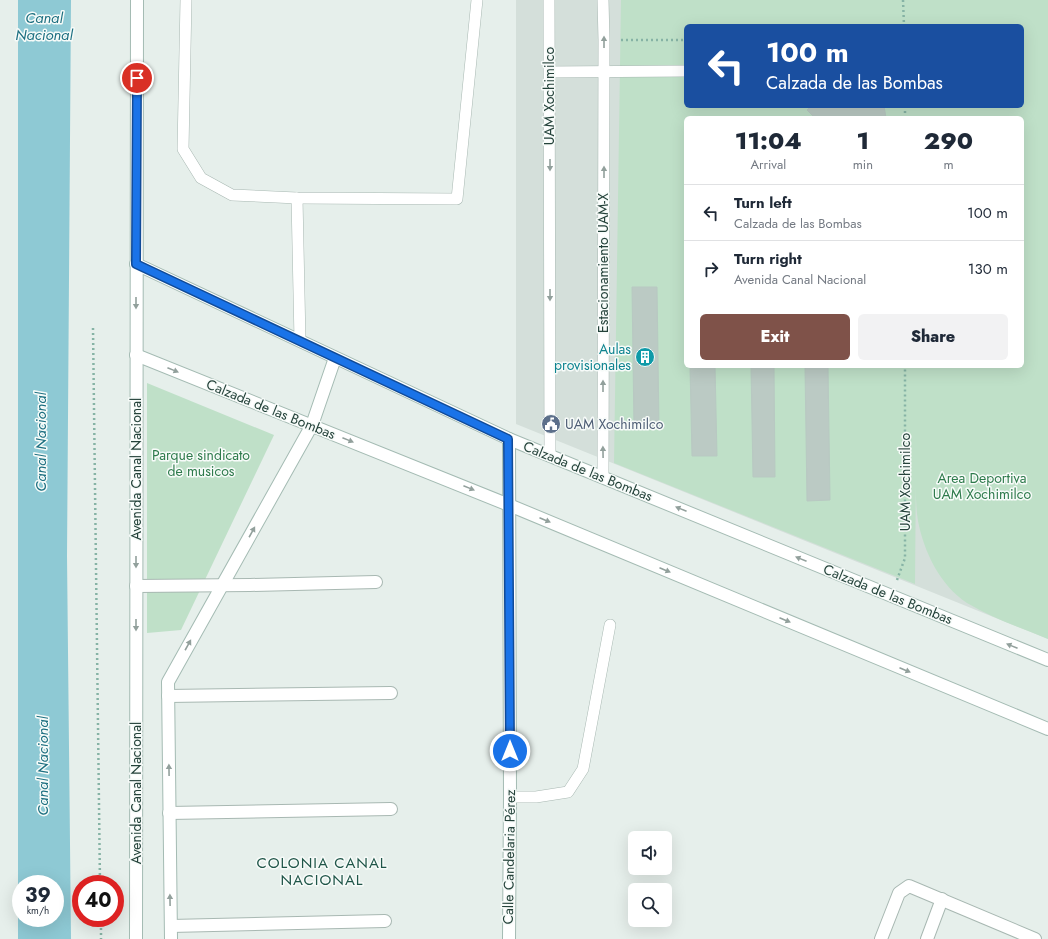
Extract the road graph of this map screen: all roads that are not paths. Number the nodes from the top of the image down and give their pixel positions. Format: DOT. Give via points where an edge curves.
graph roads {
  1 [pos="137,0"];
  2 [pos="186,0"];
  3 [pos="477,0"];
  4 [pos="549,0"];
  5 [pos="603,0"];
  6 [pos="604,71"];
  7 [pos="684,71"];
  8 [pos="550,72"];
  9 [pos="296,198"];
  10 [pos="136,264"];
  11 [pos="300,341"];
  12 [pos="136,355"];
  13 [pos="335,358"];
  14 [pos="312,426"];
  15 [pos="508,439"];
  16 [pos="550,456"];
  17 [pos="603,478"];
  18 [pos="509,504"];
  19 [pos="376,582"];
  20 [pos="136,586"];
  21 [pos="222,586"];
  22 [pos="610,625"];
  23 [pos="1048,660"];
  24 [pos="391,693"];
  25 [pos="168,696"];
  26 [pos="1048,729"];
  27 [pos="510,797"];
  28 [pos="391,809"];
  29 [pos="169,813"];
  30 [pos="942,899"];
  31 [pos="385,921"];
  32 [pos="171,926"];
  33 [pos="136,939"];
  34 [pos="171,939"];
  35 [pos="509,939"];
  36 [pos="881,939"];
  37 [pos="927,939"];
  38 [pos="1034,939"];
  1 -- 10 [label="main road, Avenida Canal Nacional"];
  2 -- 9 [label="lane" via="183,149 201,178 232,195"];
  3 -- 9 [label="lane" via="457,199"];
  4 -- 8 [label="lane, UAM Xochimilco"];
  6 -- 5 [label="lane, Estacionamiento UAM-X, one-way"];
  6 -- 7 [label="lane"];
  6 -- 8 [label="lane"];
  17 -- 6 [label="lane, Estacionamiento UAM-X, one-way"];
  8 -- 16 [label="lane, UAM Xochimilco, one-way"];
  9 -- 11 [label="lane"];
  10 -- 11 [label="main road, Calzada de las Bombas"];
  10 -- 12 [label="main road, Avenida Canal Nacional, one-way"];
  11 -- 13 [label="main road, Calzada de las Bombas"];
  12 -- 14 [label="main road, Calzada de las Bombas, one-way"];
  12 -- 20 [label="main road, Avenida Canal Nacional, one-way"];
  13 -- 14 [label="main road"];
  13 -- 15 [label="main road, Calzada de las Bombas"];
  14 -- 18 [label="main road, Calzada de las Bombas, one-way"];
  21 -- 14 [label="main road, one-way"];
  15 -- 16 [label="main road, Calzada de las Bombas"];
  15 -- 18 [label="main road, Calle Candelaria Pérez"];
  16 -- 17 [label="main road, Calzada de las Bombas"];
  23 -- 17 [label="main road, Calzada de las Bombas, one-way"];
  18 -- 26 [label="main road, Calzada de las Bombas, one-way"];
  18 -- 27 [label="main road, Calle Candelaria Pérez"];
  19 -- 21 [label="main road"];
  20 -- 21 [label="main road"];
  20 -- 33 [label="main road, Avenida Canal Nacional, one-way"];
  25 -- 21 [label="main road, one-way" via="168,682"];
  22 -- 27 [label="lane" via="583,769 568,792 536,797"];
  24 -- 25 [label="main road"];
  29 -- 25 [label="main road, one-way"];
  27 -- 35 [label="main road, Calle Candelaria Pérez"];
  28 -- 29 [label="main road"];
  32 -- 29 [label="main road, one-way"];
  30 -- 36 [label="main road" via="909,886 899,893"];
  30 -- 37 [label="main road"];
  30 -- 38 [label="main road"];
  31 -- 32 [label="main road"];
  32 -- 34 [label="main road"];
}
